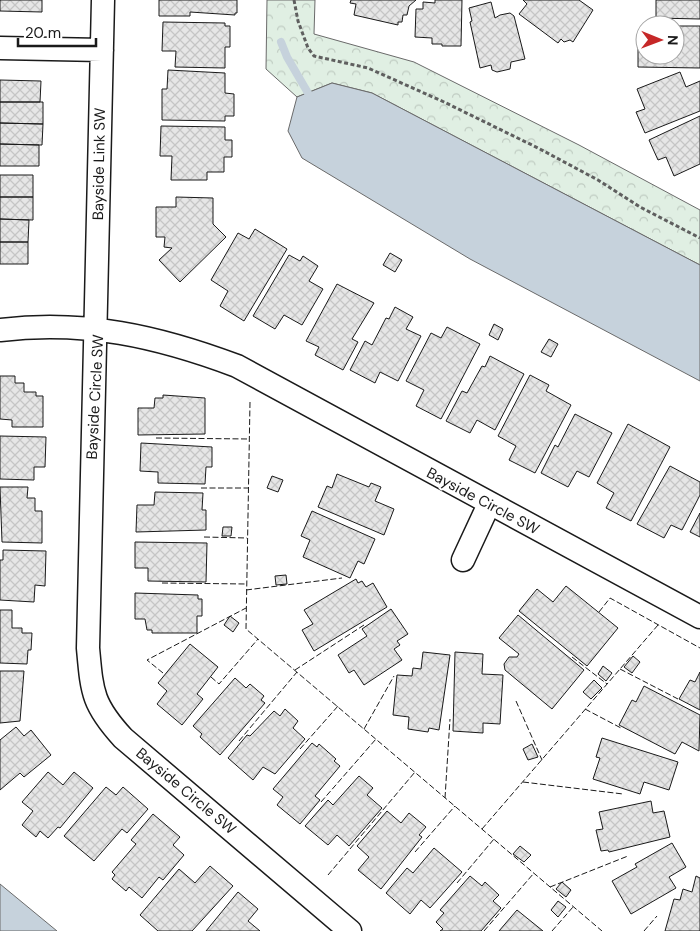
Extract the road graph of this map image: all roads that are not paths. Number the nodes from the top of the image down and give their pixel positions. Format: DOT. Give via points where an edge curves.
graph roads {
  1 [pos="103,0"];
  2 [pos="0,48"];
  3 [pos="102,50"];
  4 [pos="95,328"];
  5 [pos="0,330"];
  6 [pos="489,504"];
  7 [pos="463,560"];
  8 [pos="700,617"];
  9 [pos="350,931"];
  1 -- 3 [label="street, Bayside Link SW"];
  2 -- 3 [label="street"];
  3 -- 4 [label="street, Bayside Link SW"];
  4 -- 5 [label="street"];
  4 -- 6 [label="street, Bayside Circle SW" via="189,349 236,366"];
  4 -- 9 [label="street, Bayside Circle SW" via="88,648 95,700 106,720 123,738"];
  6 -- 7 [label="street"];
  6 -- 8 [label="street, Bayside Circle SW"];
}
